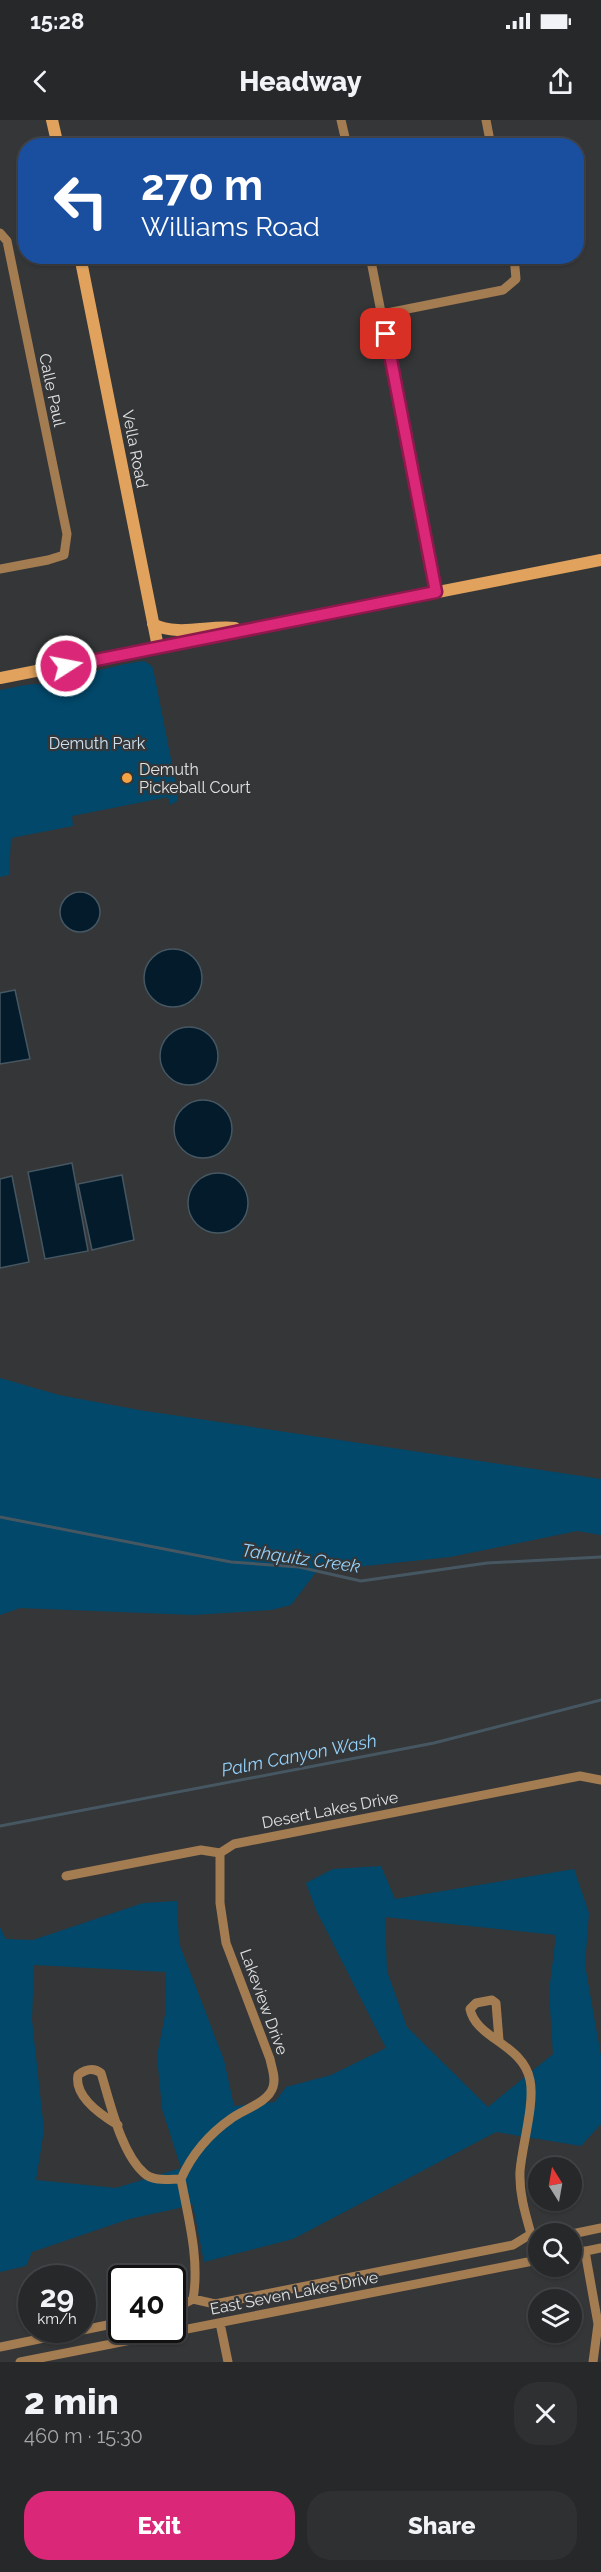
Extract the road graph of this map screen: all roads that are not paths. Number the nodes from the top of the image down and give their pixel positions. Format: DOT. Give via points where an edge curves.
graph roads {
  1 [pos="52,120"];
  2 [pos="341,120"];
  3 [pos="486,120"];
  4 [pos="56,138"];
  5 [pos="345,138"];
  6 [pos="489,138"];
  7 [pos="0,233"];
  8 [pos="82,264"];
  9 [pos="372,264"];
  10 [pos="515,264"];
  11 [pos="382,314"];
  12 [pos="601,560"];
  13 [pos="0,569"];
  14 [pos="436,592"];
  15 [pos="153,624"];
  16 [pos="248,630"];
  17 [pos="158,647"];
  18 [pos="0,678"];
  19 [pos="601,1780"];
  20 [pos="220,1853"];
  21 [pos="66,1876"];
  22 [pos="499,2040"];
  23 [pos="118,2125"];
  24 [pos="181,2179"];
  25 [pos="531,2223"];
  26 [pos="601,2228"];
  27 [pos="582,2232"];
  28 [pos="528,2238"];
  29 [pos="601,2248"];
  30 [pos="582,2252"];
  31 [pos="585,2252"];
  32 [pos="528,2262"];
  33 [pos="193,2299"];
  34 [pos="186,2303"];
  35 [pos="220,2323"];
  36 [pos="599,2324"];
  37 [pos="108,2325"];
  38 [pos="0,2347"];
  39 [pos="20,2362"];
  40 [pos="228,2362"];
  41 [pos="593,2362"];
  1 -- 4 [label="street"];
  2 -- 5 [label="street"];
  3 -- 6 [label="street"];
  7 -- 13 [label="street, Calle Paul" via="7,241 67,534 64,555"];
  8 -- 15 [label="street, Vella Road"];
  9 -- 11 [label="street"];
  10 -- 11 [label="street" via="516,279 503,290"];
  11 -- 14 [label="street"];
  12 -- 14 [label="street"];
  14 -- 16 [label="street"];
  15 -- 16 [label="street" via="165,630"];
  15 -- 17 [label="street, Vella Road"];
  16 -- 17 [label="street"];
  17 -- 18 [label="street"];
  19 -- 20 [label="street, Desert Lakes Drive" via="580,1776 234,1844"];
  20 -- 21 [label="street, Desert Lakes Drive" via="201,1850"];
  20 -- 24 [label="street, Lakeview Drive" via="220,1910 226,1943 274,2079 265,2099 232,2118 200,2147"];
  22 -- 25 [label="street" via="526,2066 531,2083 520,2190"];
  23 -- 23 [label="street" via="101,2073 86,2069 78,2075 78,2089 101,2115"];
  23 -- 24 [label="street" via="145,2175 160,2180"];
  24 -- 33 [label="street" via="192,2235"];
  26 -- 27 [label="street"];
  28 -- 33 [label="street" via="513,2245 215,2304"];
  29 -- 31 [label="street"];
  30 -- 31 [label="street"];
  31 -- 36 [label="street"];
  32 -- 35 [label="street, East Seven Lakes Drive"];
  33 -- 34 [label="street"];
  35 -- 39 [label="street, East Seven Lakes Drive"];
  35 -- 40 [label="street"];
  36 -- 41 [label="street"];
  37 -- 38 [label="street"];
}
